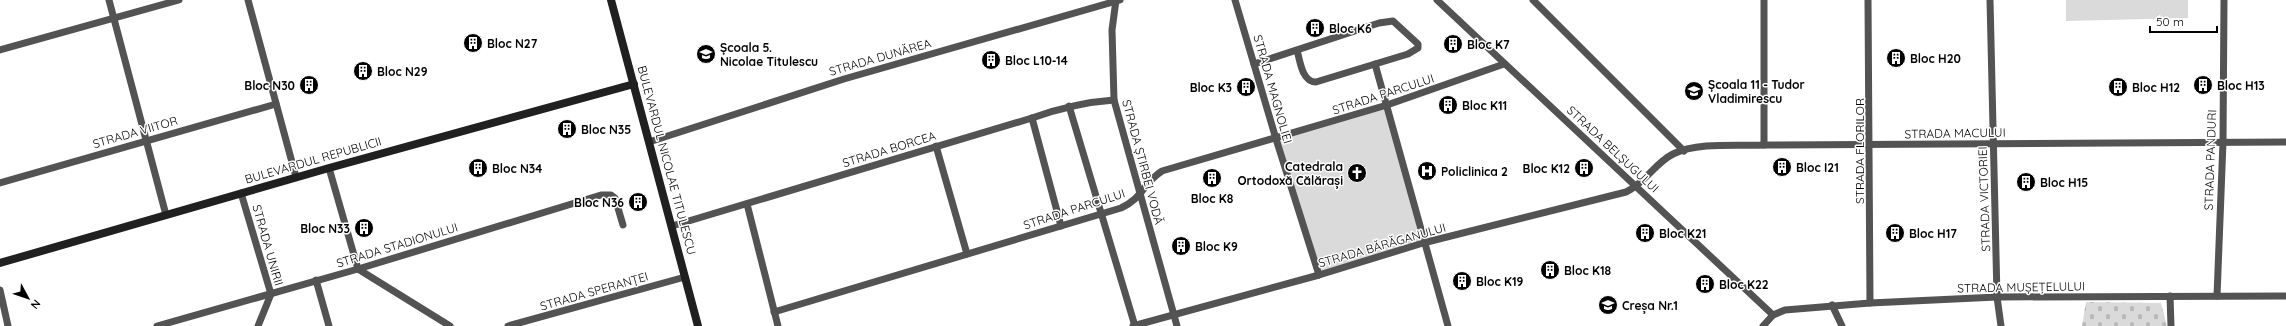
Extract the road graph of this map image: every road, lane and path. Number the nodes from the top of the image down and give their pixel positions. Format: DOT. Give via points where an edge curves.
graph roads {
  1 [pos="109,0"];
  2 [pos="179,0"];
  3 [pos="248,0"];
  4 [pos="611,0"];
  5 [pos="1117,0"];
  6 [pos="1236,0"];
  7 [pos="1437,0"];
  8 [pos="1533,0"];
  9 [pos="1764,0"];
  10 [pos="1868,0"];
  11 [pos="1990,0"];
  12 [pos="2224,0"];
  13 [pos="114,18"];
  14 [pos="0,50"];
  15 [pos="1297,50"];
  16 [pos="1254,64"];
  17 [pos="1375,64"];
  18 [pos="1504,64"];
  19 [pos="634,84"];
  20 [pos="1114,100"];
  21 [pos="276,104"];
  22 [pos="1387,105"];
  23 [pos="1069,106"];
  24 [pos="1032,118"];
  25 [pos="1276,139"];
  26 [pos="146,141"];
  27 [pos="649,142"];
  28 [pos="2223,142"];
  29 [pos="2286,142"];
  30 [pos="1993,143"];
  31 [pos="1764,145"];
  32 [pos="1870,145"];
  33 [pos="936,146"];
  34 [pos="1684,150"];
  35 [pos="329,168"];
  36 [pos="296,177"];
  37 [pos="0,183"];
  38 [pos="1637,187"];
  39 [pos="241,193"];
  40 [pos="1140,195"];
  41 [pos="747,204"];
  42 [pos="1101,214"];
  43 [pos="166,215"];
  44 [pos="623,225"];
  45 [pos="672,226"];
  46 [pos="1061,226"];
  47 [pos="1423,243"];
  48 [pos="967,254"];
  49 [pos="0,263"];
  50 [pos="358,269"];
  51 [pos="1319,275"];
  52 [pos="685,276"];
  53 [pos="316,280"];
  54 [pos="0,290"];
  55 [pos="271,294"];
  56 [pos="2170,296"];
  57 [pos="2217,296"];
  58 [pos="2286,296"];
  59 [pos="1998,297"];
  60 [pos="1870,303"];
  61 [pos="1832,305"];
  62 [pos="774,312"];
  63 [pos="1174,315"];
  64 [pos="1773,315"];
  65 [pos="8,326"];
  66 [pos="157,326"];
  67 [pos="258,326"];
  68 [pos="329,326"];
  69 [pos="450,326"];
  70 [pos="508,326"];
  71 [pos="698,326"];
  72 [pos="778,326"];
  73 [pos="1134,326"];
  74 [pos="1177,326"];
  75 [pos="1448,326"];
  76 [pos="1764,326"];
  77 [pos="1842,326"];
  78 [pos="2001,326"];
  79 [pos="2171,326"];
  1 -- 13 [label="street"];
  2 -- 13 [label="street"];
  3 -- 21 [label="street"];
  4 -- 19 [label="main road, BULEVARDUL NICOLAE TITULESCU"];
  5 -- 20 [label="street, STRADA ȘTIRBEI VODĂ" via="1112,30"];
  5 -- 27 [label="street, STRADA DUNĂREA" via="844,79"];
  6 -- 16 [label="street, STRADA MAGNOLIEI"];
  7 -- 18 [label="street, STRADA BELȘUGULUI"];
  8 -- 34 [label="street"];
  9 -- 31 [label="street"];
  10 -- 32 [label="street, STRADA FLORILOR"];
  11 -- 30 [label="street, STRADA VICTORIEI"];
  12 -- 28 [label="street, STRADA PANDURI"];
  13 -- 14 [label="street"];
  13 -- 26 [label="street"];
  15 -- 16 [label="street"];
  15 -- 17 [label="street" via="1305,75 1311,82"];
  15 -- 17 [label="street" via="1389,21 1418,44 1416,51"];
  16 -- 25 [label="street, STRADA MAGNOLIEI"];
  17 -- 22 [label="street"];
  18 -- 22 [label="street, STRADA PARCULUI"];
  18 -- 38 [label="street, STRADA BELȘUGULUI"];
  19 -- 27 [label="main road, BULEVARDUL NICOLAE TITULESCU"];
  19 -- 35 [label="main road, BULEVARDUL REPUBLICII"];
  20 -- 23 [label="street, STRADA BORCEA"];
  20 -- 40 [label="street, STRADA ȘTIRBEI VODĂ"];
  21 -- 26 [label="street, STRADA VIITOR"];
  21 -- 36 [label="street"];
  22 -- 25 [label="street, STRADA PARCULUI"];
  22 -- 47 [label="street"];
  23 -- 24 [label="street, STRADA BORCEA"];
  23 -- 42 [label="street"];
  24 -- 33 [label="street, STRADA BORCEA"];
  24 -- 46 [label="street"];
  25 -- 40 [label="street, STRADA PARCULUI" via="1162,171 1147,182"];
  25 -- 51 [label="street, STRADA MAGNOLIEI"];
  26 -- 37 [label="street, STRADA VIITOR"];
  26 -- 43 [label="street"];
  27 -- 45 [label="main road, BULEVARDUL NICOLAE TITULESCU"];
  28 -- 29 [label="street, STRADA MACULUI"];
  28 -- 30 [label="street, STRADA MACULUI"];
  28 -- 57 [label="street, STRADA PANDURI"];
  30 -- 32 [label="street, STRADA MACULUI"];
  30 -- 59 [label="street, STRADA VICTORIEI"];
  31 -- 32 [label="street, STRADA MACULUI"];
  31 -- 34 [label="street, STRADA MACULUI"];
  32 -- 60 [label="street, STRADA FLORILOR"];
  33 -- 41 [label="street, STRADA BORCEA"];
  33 -- 48 [label="street"];
  34 -- 38 [label="street, STRADA MACULUI" via="1673,154"];
  35 -- 36 [label="main road, BULEVARDUL REPUBLICII"];
  35 -- 50 [label="street"];
  36 -- 39 [label="main road, BULEVARDUL REPUBLICII"];
  38 -- 47 [label="street, STRADA BĂRĂGANULUI" via="1626,192"];
  38 -- 64 [label="street, STRADA BELȘUGULUI"];
  39 -- 43 [label="main road, BULEVARDUL REPUBLICII"];
  39 -- 55 [label="street, STRADA UNIRII"];
  40 -- 42 [label="street, STRADA PARCULUI" via="1132,203"];
  40 -- 63 [label="street, STRADA ȘTIRBEI VODĂ"];
  41 -- 45 [label="street, STRADA BORCEA"];
  41 -- 62 [label="street"];
  42 -- 46 [label="street, STRADA PARCULUI"];
  42 -- 73 [label="street"];
  43 -- 49 [label="main road, BULEVARDUL REPUBLICII"];
  44 -- 50 [label="street, STRADA STADIONULUI" via="615,198 611,195 601,195"];
  45 -- 52 [label="main road, BULEVARDUL NICOLAE TITULESCU"];
  46 -- 48 [label="street, STRADA PARCULUI"];
  47 -- 51 [label="street, STRADA BĂRĂGANULUI"];
  47 -- 75 [label="street"];
  48 -- 62 [label="street, STRADA PARCULUI"];
  50 -- 53 [label="street, STRADA STADIONULUI"];
  50 -- 69 [label="street"];
  51 -- 63 [label="street, STRADA BĂRĂGANULUI"];
  52 -- 70 [label="street, STRADA SPERANȚEI"];
  52 -- 71 [label="main road, BULEVARDUL NICOLAE TITULESCU"];
  53 -- 55 [label="street, STRADA STADIONULUI"];
  53 -- 68 [label="street"];
  54 -- 65 [label="street"];
  55 -- 66 [label="street, STRADA STADIONULUI"];
  55 -- 67 [label="street, STRADA UNIRII"];
  56 -- 57 [label="street, STRADA MUȘEȚELULUI"];
  56 -- 59 [label="street, STRADA MUȘEȚELULUI"];
  56 -- 79 [label="street"];
  57 -- 58 [label="street, STRADA MUȘEȚELULUI"];
  59 -- 60 [label="street, STRADA MUȘEȚELULUI"];
  59 -- 78 [label="street, STRADA VICTORIEI"];
  60 -- 61 [label="street, STRADA MUȘEȚELULUI"];
  61 -- 64 [label="street, STRADA MUȘEȚELULUI" via="1785,310"];
  61 -- 77 [label="street"];
  62 -- 72 [label="street"];
  63 -- 73 [label="street, STRADA BĂRĂGANULUI"];
  63 -- 74 [label="street, STRADA ȘTIRBEI VODĂ"];
  64 -- 76 [label="street"];
}
